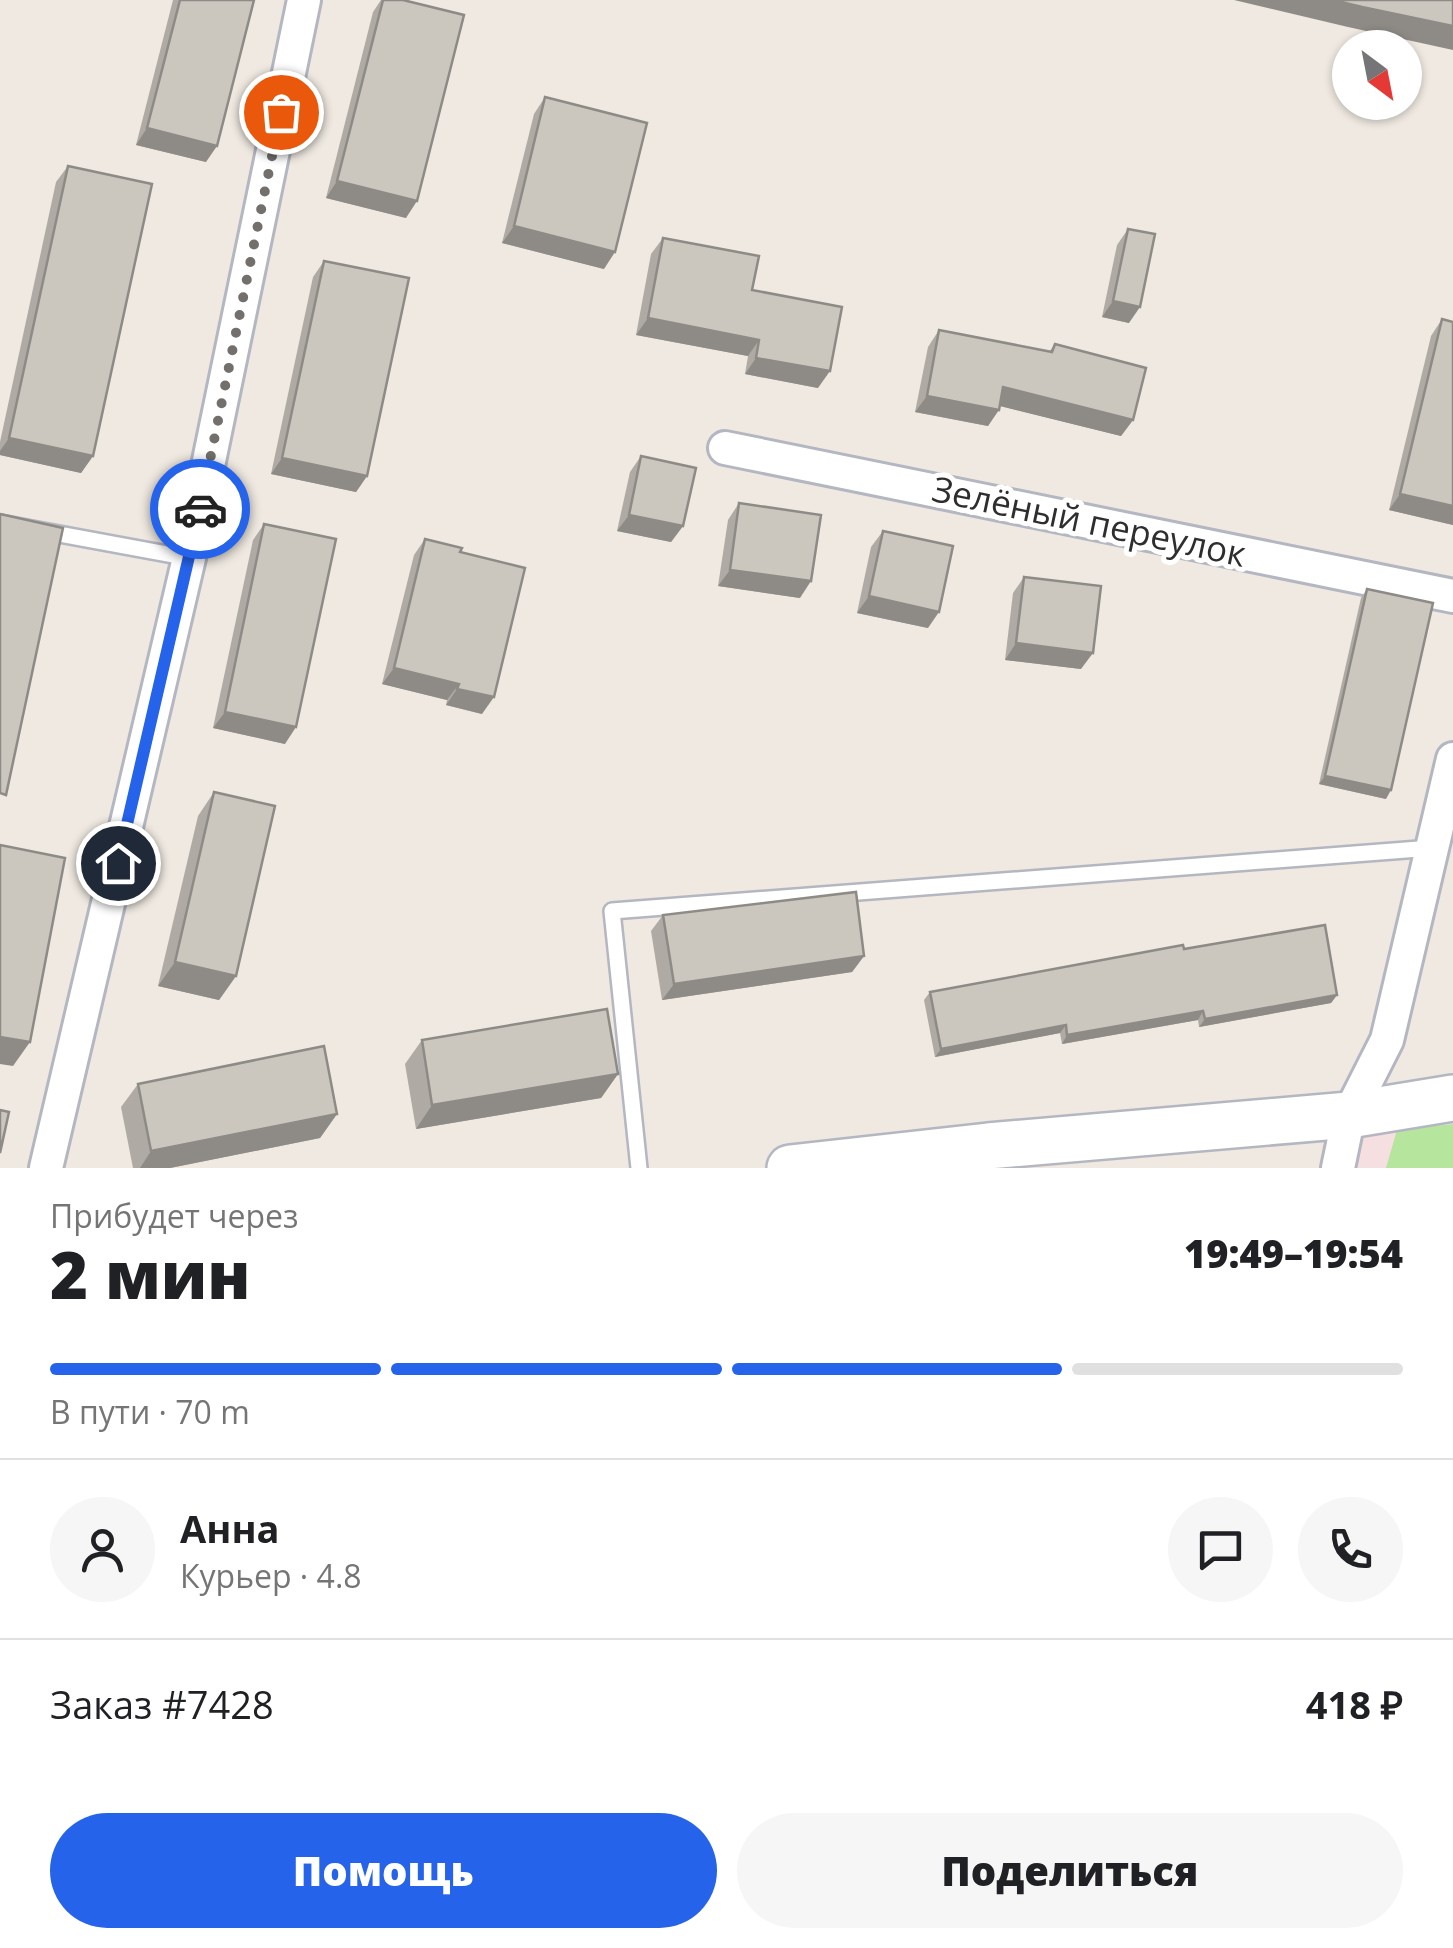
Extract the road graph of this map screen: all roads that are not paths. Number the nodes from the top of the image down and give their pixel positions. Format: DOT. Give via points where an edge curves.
graph roads {
  1 [pos="304,0"];
  2 [pos="725,448"];
  3 [pos="0,523"];
  4 [pos="189,558"];
  5 [pos="1453,596"];
  6 [pos="1453,759"];
  7 [pos="1432,848"];
  8 [pos="1453,1098"];
  9 [pos="1348,1115"];
  10 [pos="986,1157"];
  11 [pos="46,1168"];
  12 [pos="639,1168"];
  13 [pos="790,1168"];
  14 [pos="1338,1168"];
  1 -- 4 [label="street"];
  2 -- 5 [label="street, Зелёный переулок"];
  3 -- 4 [label="lane"];
  4 -- 11 [label="street"];
  6 -- 7 [label="street"];
  7 -- 9 [label="street" via="1387,1040"];
  7 -- 12 [label="lane" via="612,911"];
  8 -- 9 [label="street"];
  9 -- 10 [label="street"];
  9 -- 14 [label="street"];
  10 -- 13 [label="street"];
}
